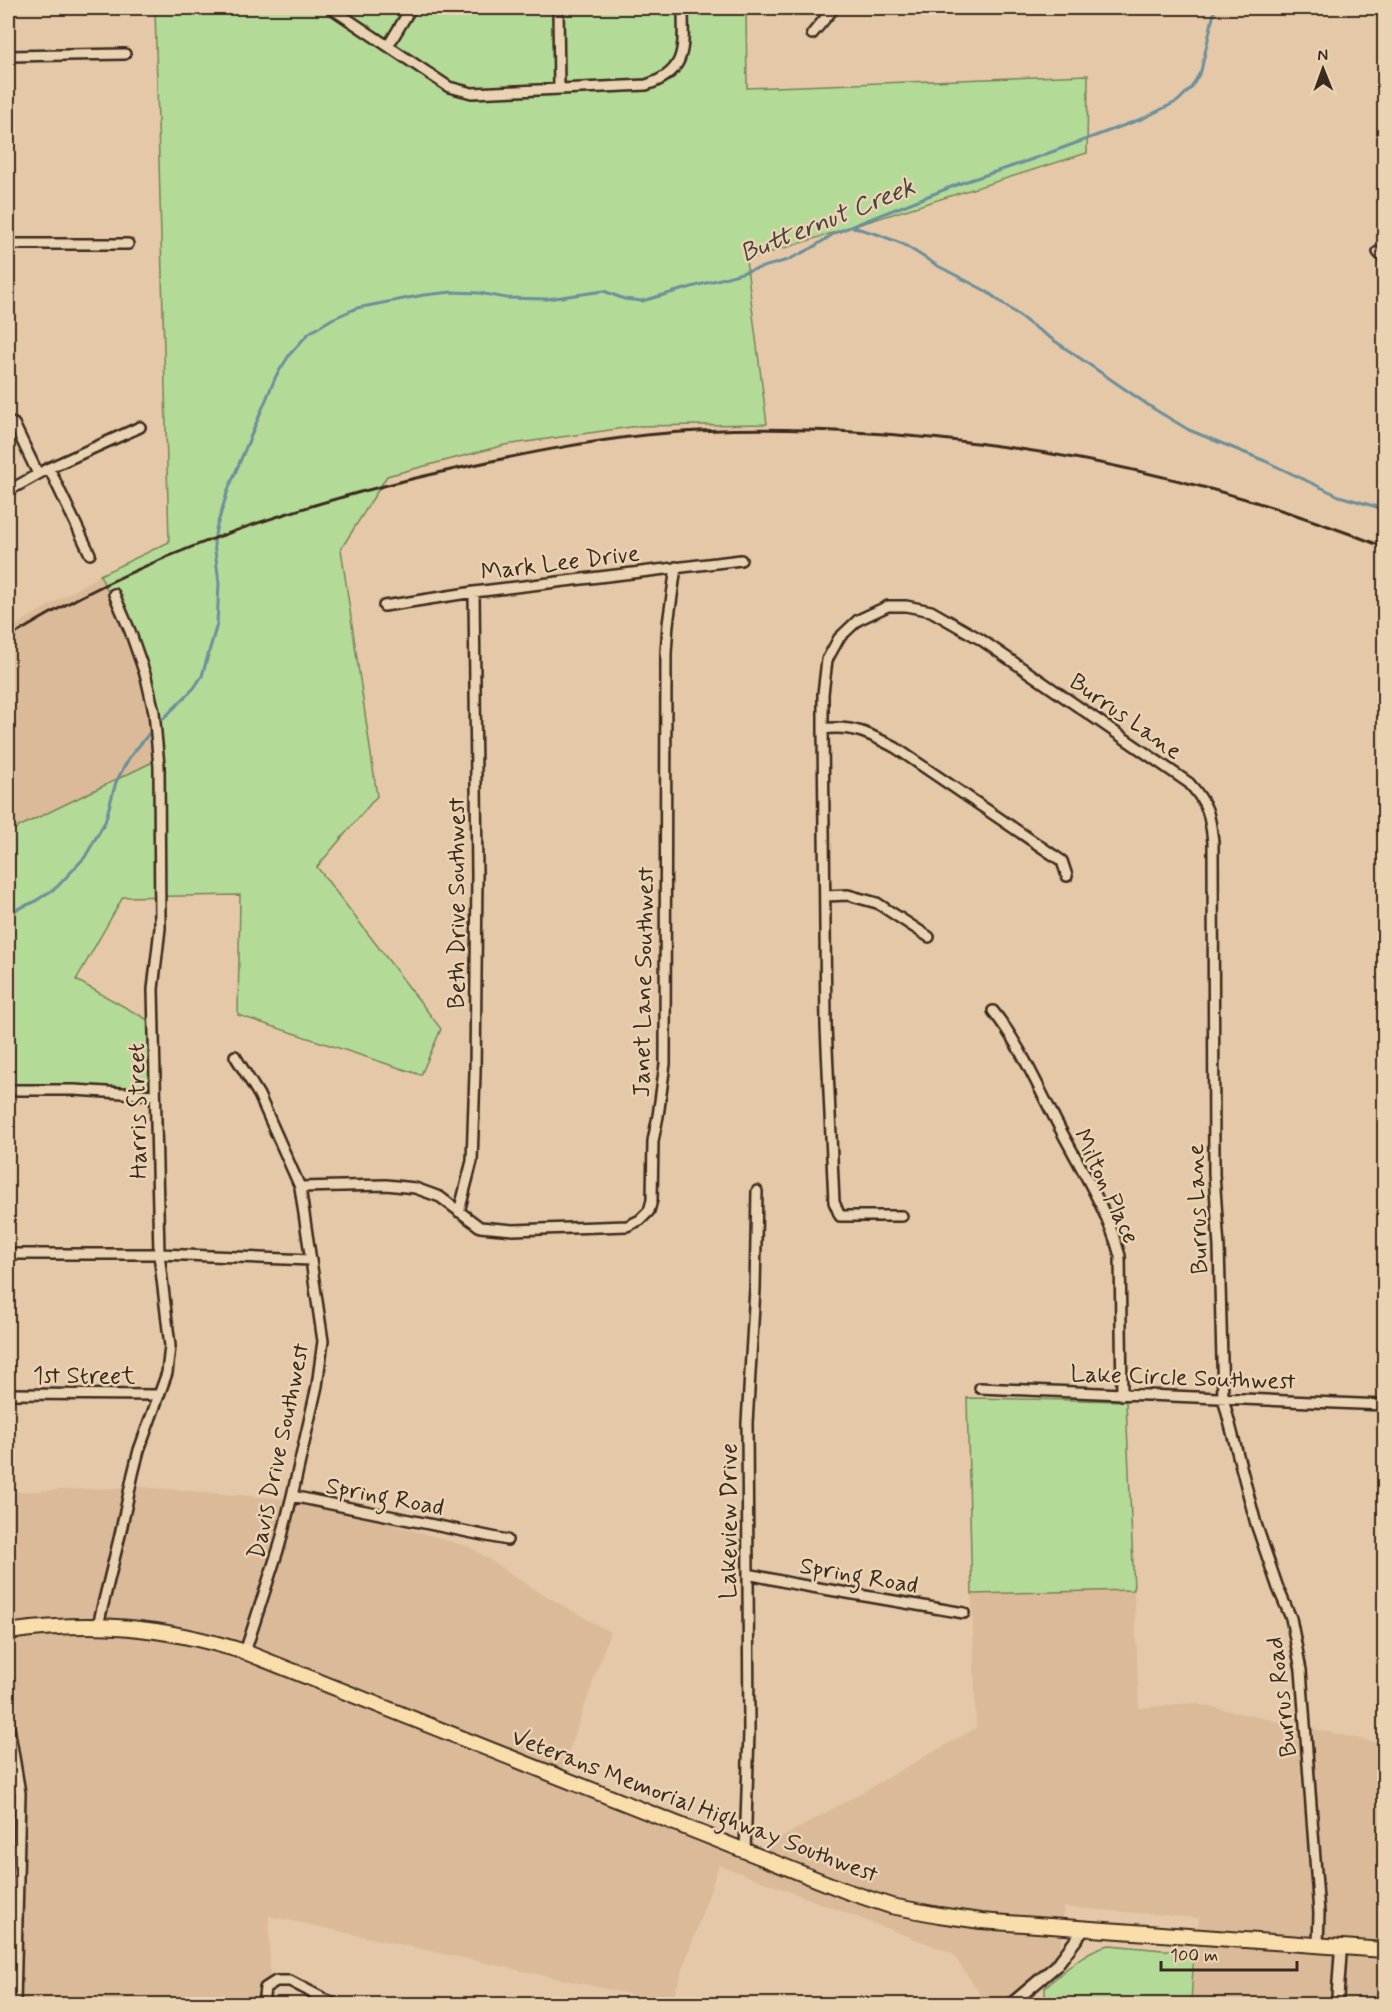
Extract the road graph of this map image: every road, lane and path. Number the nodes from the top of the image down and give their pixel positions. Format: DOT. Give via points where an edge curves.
graph roads {
  1 [pos="331,8"];
  2 [pos="411,8"];
  3 [pos="558,8"];
  4 [pos="683,8"];
  5 [pos="834,8"];
  6 [pos="812,34"];
  7 [pos="388,46"];
  8 [pos="124,54"];
  9 [pos="8,56"];
  10 [pos="559,89"];
  11 [pos="8,244"];
  12 [pos="128,244"];
  13 [pos="8,422"];
  14 [pos="140,428"];
  15 [pos="49,468"];
  16 [pos="38,474"];
  17 [pos="8,491"];
  18 [pos="90,554"];
  19 [pos="741,560"];
  20 [pos="676,567"];
  21 [pos="474,592"];
  22 [pos="114,594"];
  23 [pos="384,606"];
  24 [pos="823,729"];
  25 [pos="1067,876"];
  26 [pos="825,896"];
  27 [pos="929,938"];
  28 [pos="993,1011"];
  29 [pos="235,1056"];
  30 [pos="8,1090"];
  31 [pos="155,1095"];
  32 [pos="300,1187"];
  33 [pos="757,1191"];
  34 [pos="459,1212"];
  35 [pos="902,1216"];
  36 [pos="8,1254"];
  37 [pos="159,1254"];
  38 [pos="311,1260"];
  39 [pos="980,1388"];
  40 [pos="8,1394"];
  41 [pos="159,1395"];
  42 [pos="1122,1395"];
  43 [pos="1222,1398"];
  44 [pos="1384,1405"];
  45 [pos="1228,1418"];
  46 [pos="292,1496"];
  47 [pos="507,1540"];
  48 [pos="748,1574"];
  49 [pos="964,1613"];
  50 [pos="98,1625"];
  51 [pos="8,1632"];
  52 [pos="245,1652"];
  53 [pos="8,1721"];
  54 [pos="746,1852"];
  55 [pos="1085,1928"];
  56 [pos="1318,1945"];
  57 [pos="1341,1947"];
  58 [pos="1384,1950"];
  59 [pos="11,1955"];
  60 [pos="15,2004"];
  61 [pos="263,2004"];
  62 [pos="334,2004"];
  63 [pos="1011,2004"];
  64 [pos="1337,2004"];
  1 -- 7 [label="street"];
  2 -- 7 [label="street"];
  3 -- 10 [label="street"];
  4 -- 10 [label="street" via="682,54 666,77 646,85"];
  5 -- 6 [label="street"];
  7 -- 10 [label="street" via="462,92"];
  8 -- 9 [label="street"];
  11 -- 12 [label="street"];
  13 -- 16 [label="street" via="14,424"];
  14 -- 15 [label="street"];
  15 -- 16 [label="street"];
  15 -- 18 [label="street"];
  16 -- 17 [label="street"];
  19 -- 20 [label="street, Mark Lee Drive"];
  20 -- 21 [label="street, Mark Lee Drive"];
  20 -- 34 [label="street, Janet Lane Southwest" via="666,653 665,1064 653,1141 649,1211 627,1226 513,1230 480,1227"];
  21 -- 23 [label="street, Mark Lee Drive"];
  21 -- 34 [label="street, Beth Drive Southwest" via="475,1073 471,1161"];
  22 -- 31 [label="street, Harris Street" via="146,677 159,758 160,928 153,988"];
  24 -- 25 [label="street" via="853,729 896,748 1062,861"];
  24 -- 26 [label="street, Burrus Lane"];
  24 -- 43 [label="street, Burrus Lane" via="826,660 839,638 858,621 888,606 906,606 931,611 980,639 1190,783 1203,798 1211,818 1213,842 1214,1174"];
  26 -- 27 [label="street" via="848,896 877,903"];
  26 -- 35 [label="street, Burrus Lane" via="834,1202 840,1216"];
  28 -- 42 [label="street, Milton Place" via="1116,1240 1120,1256"];
  29 -- 32 [label="street, Davis Drive Southwest" via="259,1095"];
  30 -- 31 [label="street"];
  31 -- 37 [label="street, Harris Street"];
  32 -- 34 [label="street, Janet Lane Southwest" via="415,1188 440,1197"];
  32 -- 38 [label="street, Davis Drive Southwest"];
  33 -- 48 [label="street, Lakeview Drive" via="747,1423"];
  36 -- 37 [label="street"];
  37 -- 38 [label="street"];
  37 -- 41 [label="street, Harris Street" via="170,1346"];
  38 -- 46 [label="street, Davis Drive Southwest" via="323,1341"];
  39 -- 42 [label="street, Lake Circle Southwest"];
  40 -- 41 [label="street, 1st Street"];
  41 -- 50 [label="street, Harris Street" via="139,1450"];
  42 -- 43 [label="street, Lake Circle Southwest"];
  43 -- 44 [label="street, Lake Circle Southwest"];
  43 -- 45 [label="street, Burrus Lane"];
  45 -- 56 [label="street, Burrus Road" via="1256,1524 1291,1618 1301,1670"];
  46 -- 47 [label="street, Spring Road"];
  46 -- 52 [label="street, Davis Drive Southwest"];
  48 -- 49 [label="street, Spring Road"];
  48 -- 54 [label="street, Lakeview Drive"];
  50 -- 51 [label="main road, Veterans Memorial Highway Southwest"];
  50 -- 52 [label="main road, Veterans Memorial Highway Southwest" via="166,1631"];
  52 -- 54 [label="main road, Veterans Memorial Highway Southwest"];
  53 -- 59 [label="street" via="20,1793"];
  54 -- 55 [label="main road, Veterans Memorial Highway Southwest" via="891,1905 971,1919"];
  55 -- 56 [label="main road, Veterans Memorial Highway Southwest"];
  55 -- 63 [label="street" via="1056,1966"];
  56 -- 57 [label="main road, Veterans Memorial Highway Southwest"];
  57 -- 58 [label="main road, Veterans Memorial Highway Southwest"];
  57 -- 64 [label="street"];
  59 -- 60 [label="street"];
  61 -- 62 [label="street" via="266,1988 276,1981 290,1981"];
}
